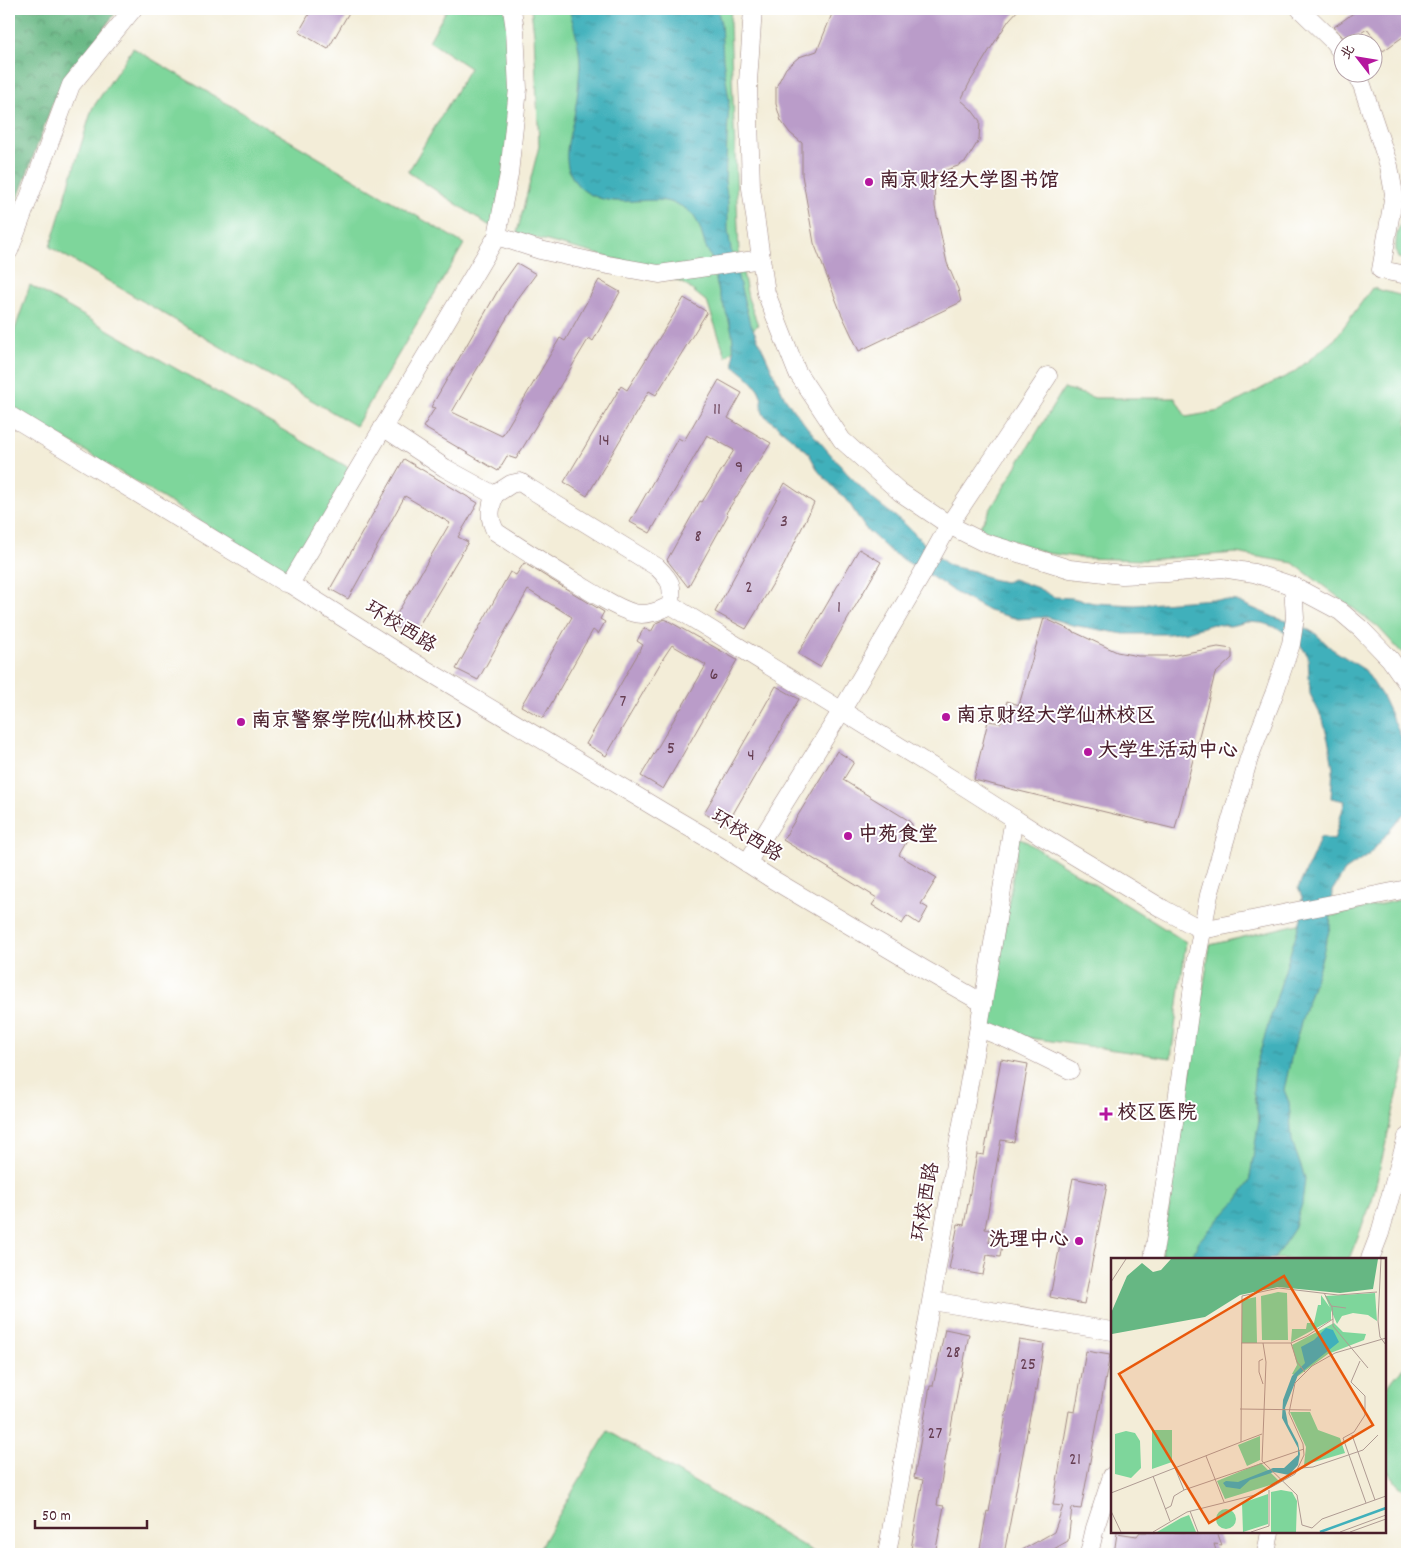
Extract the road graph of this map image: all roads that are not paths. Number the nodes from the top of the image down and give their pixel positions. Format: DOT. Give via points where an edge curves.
graph roads {
  1 [pos="133,9"];
  2 [pos="512,9"];
  3 [pos="753,9"];
  4 [pos="1300,9"];
  5 [pos="1334,43"];
  6 [pos="1360,82"];
  7 [pos="1401,196"];
  8 [pos="497,236"];
  9 [pos="9,251"];
  10 [pos="761,259"];
  11 [pos="1407,275"];
  12 [pos="1048,376"];
  13 [pos="9,416"];
  14 [pos="383,427"];
  15 [pos="494,495"];
  16 [pos="949,525"];
  17 [pos="290,584"];
  18 [pos="1293,586"];
  19 [pos="670,605"];
  20 [pos="1407,683"];
  21 [pos="842,710"];
  22 [pos="1014,818"];
  23 [pos="747,863"];
  24 [pos="1407,889"];
  25 [pos="1202,930"];
  26 [pos="983,1002"];
  27 [pos="978,1028"];
  28 [pos="1070,1070"];
  29 [pos="1407,1137"];
  30 [pos="1152,1258"];
  31 [pos="1370,1258"];
  32 [pos="932,1301"];
  33 [pos="1111,1331"];
  34 [pos="1111,1479"];
  35 [pos="1270,1533"];
  36 [pos="887,1554"];
  37 [pos="1089,1554"];
  38 [pos="1266,1554"];
  1 -- 9 [label="street" via="71,85"];
  2 -- 8 [label="street" via="518,89 509,174"];
  3 -- 10 [label="street" via="748,82 751,188"];
  4 -- 5 [label="street"];
  6 -- 7 [label="street"];
  7 -- 11 [label="street" via="1381,270"];
  8 -- 10 [label="street" via="540,250 659,274"];
  8 -- 14 [label="street"];
  10 -- 16 [label="street" via="766,293 797,372 842,440 900,492"];
  12 -- 16 [label="street"];
  13 -- 17 [label="street, 环校西路"];
  14 -- 15 [label="street" via="445,468"];
  14 -- 17 [label="street"];
  15 -- 19 [label="street" via="520,482 657,567 670,580"];
  15 -- 19 [label="street" via="490,522 496,532 568,578 634,614 648,614"];
  16 -- 18 [label="street" via="983,542 1070,569 1122,575 1222,568 1254,573"];
  16 -- 21 [label="street"];
  17 -- 23 [label="street, 环校西路" via="408,659"];
  18 -- 20 [label="street" via="1340,611 1390,659"];
  18 -- 25 [label="street" via="1295,618 1290,644 1249,758"];
  19 -- 21 [label="street"];
  21 -- 22 [label="street"];
  21 -- 23 [label="street"];
  22 -- 25 [label="street"];
  22 -- 26 [label="street"];
  23 -- 26 [label="street, 环校西路"];
  24 -- 25 [label="street"];
  25 -- 30 [label="street"];
  26 -- 27 [label="street, 环校西路"];
  27 -- 28 [label="street"];
  27 -- 32 [label="street, 环校西路"];
  29 -- 31 [label="street"];
  32 -- 33 [label="street"];
  32 -- 36 [label="street, 环校西路"];
  34 -- 37 [label="street"];
  35 -- 38 [label="street"];
}
